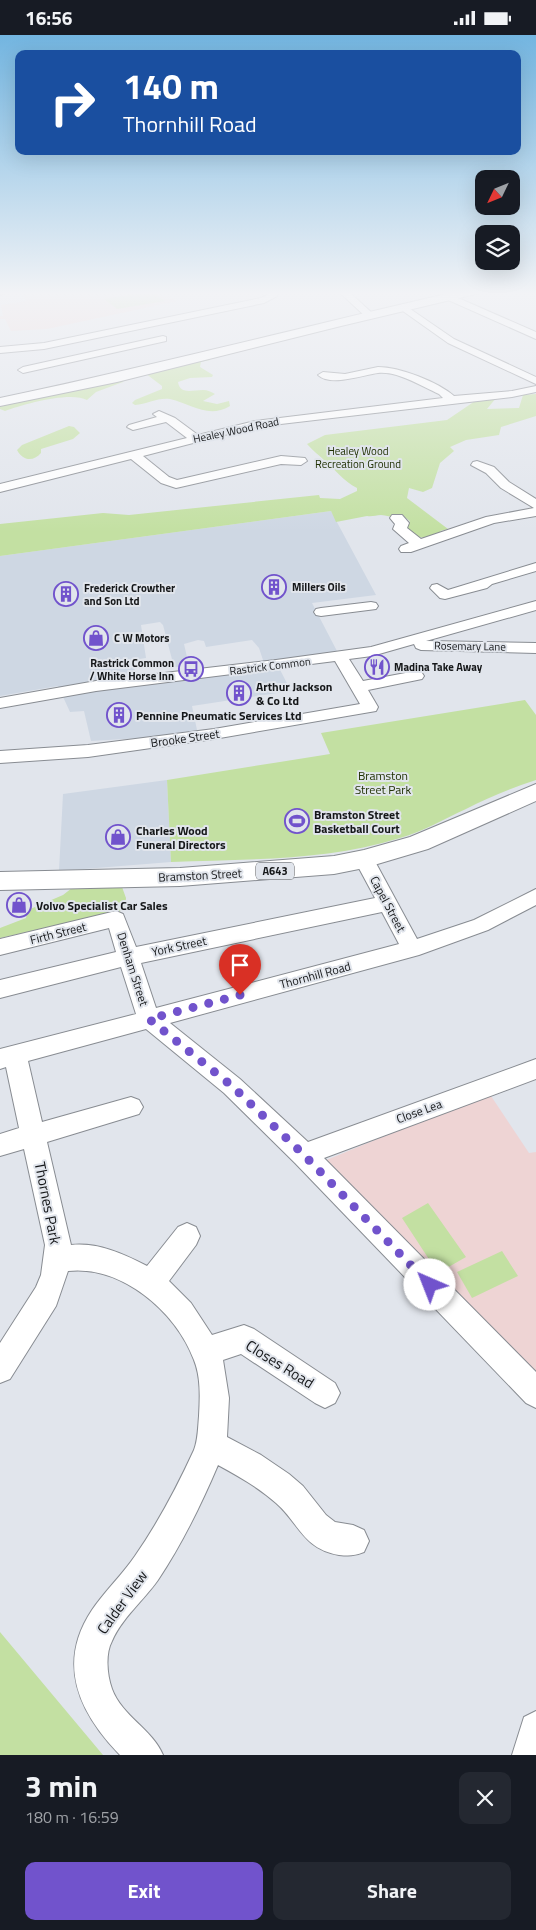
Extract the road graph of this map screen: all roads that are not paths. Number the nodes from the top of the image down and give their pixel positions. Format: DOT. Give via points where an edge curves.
graph roads {
  1 [pos="144,371"];
  2 [pos="374,371"];
  3 [pos="398,371"];
  4 [pos="515,371"];
  5 [pos="323,375"];
  6 [pos="536,381"];
  7 [pos="536,389"];
  8 [pos="452,400"];
  9 [pos="0,402"];
  10 [pos="133,427"];
  11 [pos="195,438"];
  12 [pos="133,454"];
  13 [pos="297,459"];
  14 [pos="474,464"];
  15 [pos="0,488"];
  16 [pos="536,505"];
  17 [pos="536,512"];
  18 [pos="397,518"];
  19 [pos="536,567"];
  20 [pos="437,588"];
  21 [pos="536,605"];
  22 [pos="372,606"];
  23 [pos="321,612"];
  24 [pos="404,643"];
  25 [pos="536,647"];
  26 [pos="340,657"];
  27 [pos="393,664"];
  28 [pos="358,687"];
  29 [pos="0,703"];
  30 [pos="0,757"];
  31 [pos="536,792"];
  32 [pos="364,859"];
  33 [pos="0,881"];
  34 [pos="536,897"];
  35 [pos="389,903"];
  36 [pos="116,919"];
  37 [pos="0,947"];
  38 [pos="412,949"];
  39 [pos="128,957"];
  40 [pos="0,989"];
  41 [pos="149,1019"];
  42 [pos="8,1057"];
  43 [pos="536,1069"];
  44 [pos="131,1107"];
  45 [pos="34,1136"];
  46 [pos="0,1145"];
  47 [pos="304,1155"];
  48 [pos="187,1236"];
  49 [pos="57,1259"];
  50 [pos="151,1283"];
  51 [pos="206,1351"];
  52 [pos="0,1369"];
  53 [pos="325,1393"];
  54 [pos="536,1393"];
  55 [pos="211,1445"];
  56 [pos="352,1541"];
  57 [pos="145,1755"];
  1 -- 9 [label="main road"];
  2 -- 5 [label="street" via="345,377"];
  3 -- 8 [label="street" via="443,392"];
  4 -- 6 [label="street"];
  7 -- 8 [label="street, Healey Wood Road" via="512,395"];
  8 -- 11 [label="street, Healey Wood Road" via="287,419"];
  10 -- 11 [label="street" via="163,416"];
  11 -- 12 [label="street, Healey Wood Road"];
  12 -- 13 [label="street" via="165,480 176,484"];
  12 -- 15 [label="street, Healey Wood Road"];
  14 -- 16 [label="street" via="494,473 505,485"];
  17 -- 18 [label="street" via="459,526 412,547"];
  19 -- 20 [label="street" via="505,571 482,585 445,595"];
  21 -- 24 [label="street, Rastrick Common"];
  22 -- 23 [label="street"];
  24 -- 25 [label="street, Rosemary Lane"];
  24 -- 26 [label="street, Rastrick Common"];
  26 -- 28 [label="street"];
  26 -- 29 [label="street, Rastrick Common" via="96,686"];
  27 -- 28 [label="street" via="410,677"];
  28 -- 30 [label="street, Brooke Street" via="370,707 214,734 88,751"];
  31 -- 32 [label="main road, Bramston Street / A643" via="438,836"];
  32 -- 33 [label="main road, Bramston Street / A643" via="319,867 180,877"];
  32 -- 35 [label="street, Capel Street"];
  34 -- 38 [label="street, Thornhill Road" via="481,925"];
  35 -- 38 [label="street, Capel Street"];
  35 -- 39 [label="street, York Street"];
  36 -- 37 [label="street, Firth Street"];
  36 -- 39 [label="street, Denham Street"];
  38 -- 41 [label="street, Thornhill Road"];
  39 -- 40 [label="street, York Street"];
  39 -- 41 [label="street, Denham Street"];
  41 -- 42 [label="street, Thornhill Road"];
  41 -- 47 [label="street" via="232,1086"];
  42 -- 45 [label="street, Thornes Park"];
  43 -- 47 [label="street, Close Lea"];
  44 -- 45 [label="street"];
  45 -- 46 [label="street"];
  45 -- 49 [label="street, Thornes Park" via="58,1245"];
  47 -- 54 [label="street"];
  48 -- 50 [label="street"];
  49 -- 50 [label="street, Calder View" via="71,1255 89,1257 131,1271"];
  49 -- 52 [label="street, Thornes Park" via="46,1296"];
  50 -- 51 [label="street, Calder View" via="182,1313"];
  51 -- 53 [label="street, Closes Road" via="244,1339"];
  51 -- 55 [label="street, Calder View" via="214,1395"];
  55 -- 56 [label="street" via="253,1466 288,1492 314,1525 327,1535"];
  55 -- 57 [label="street, Calder View" via="149,1565 98,1631 93,1647 90,1666 95,1691 106,1713"];
}
